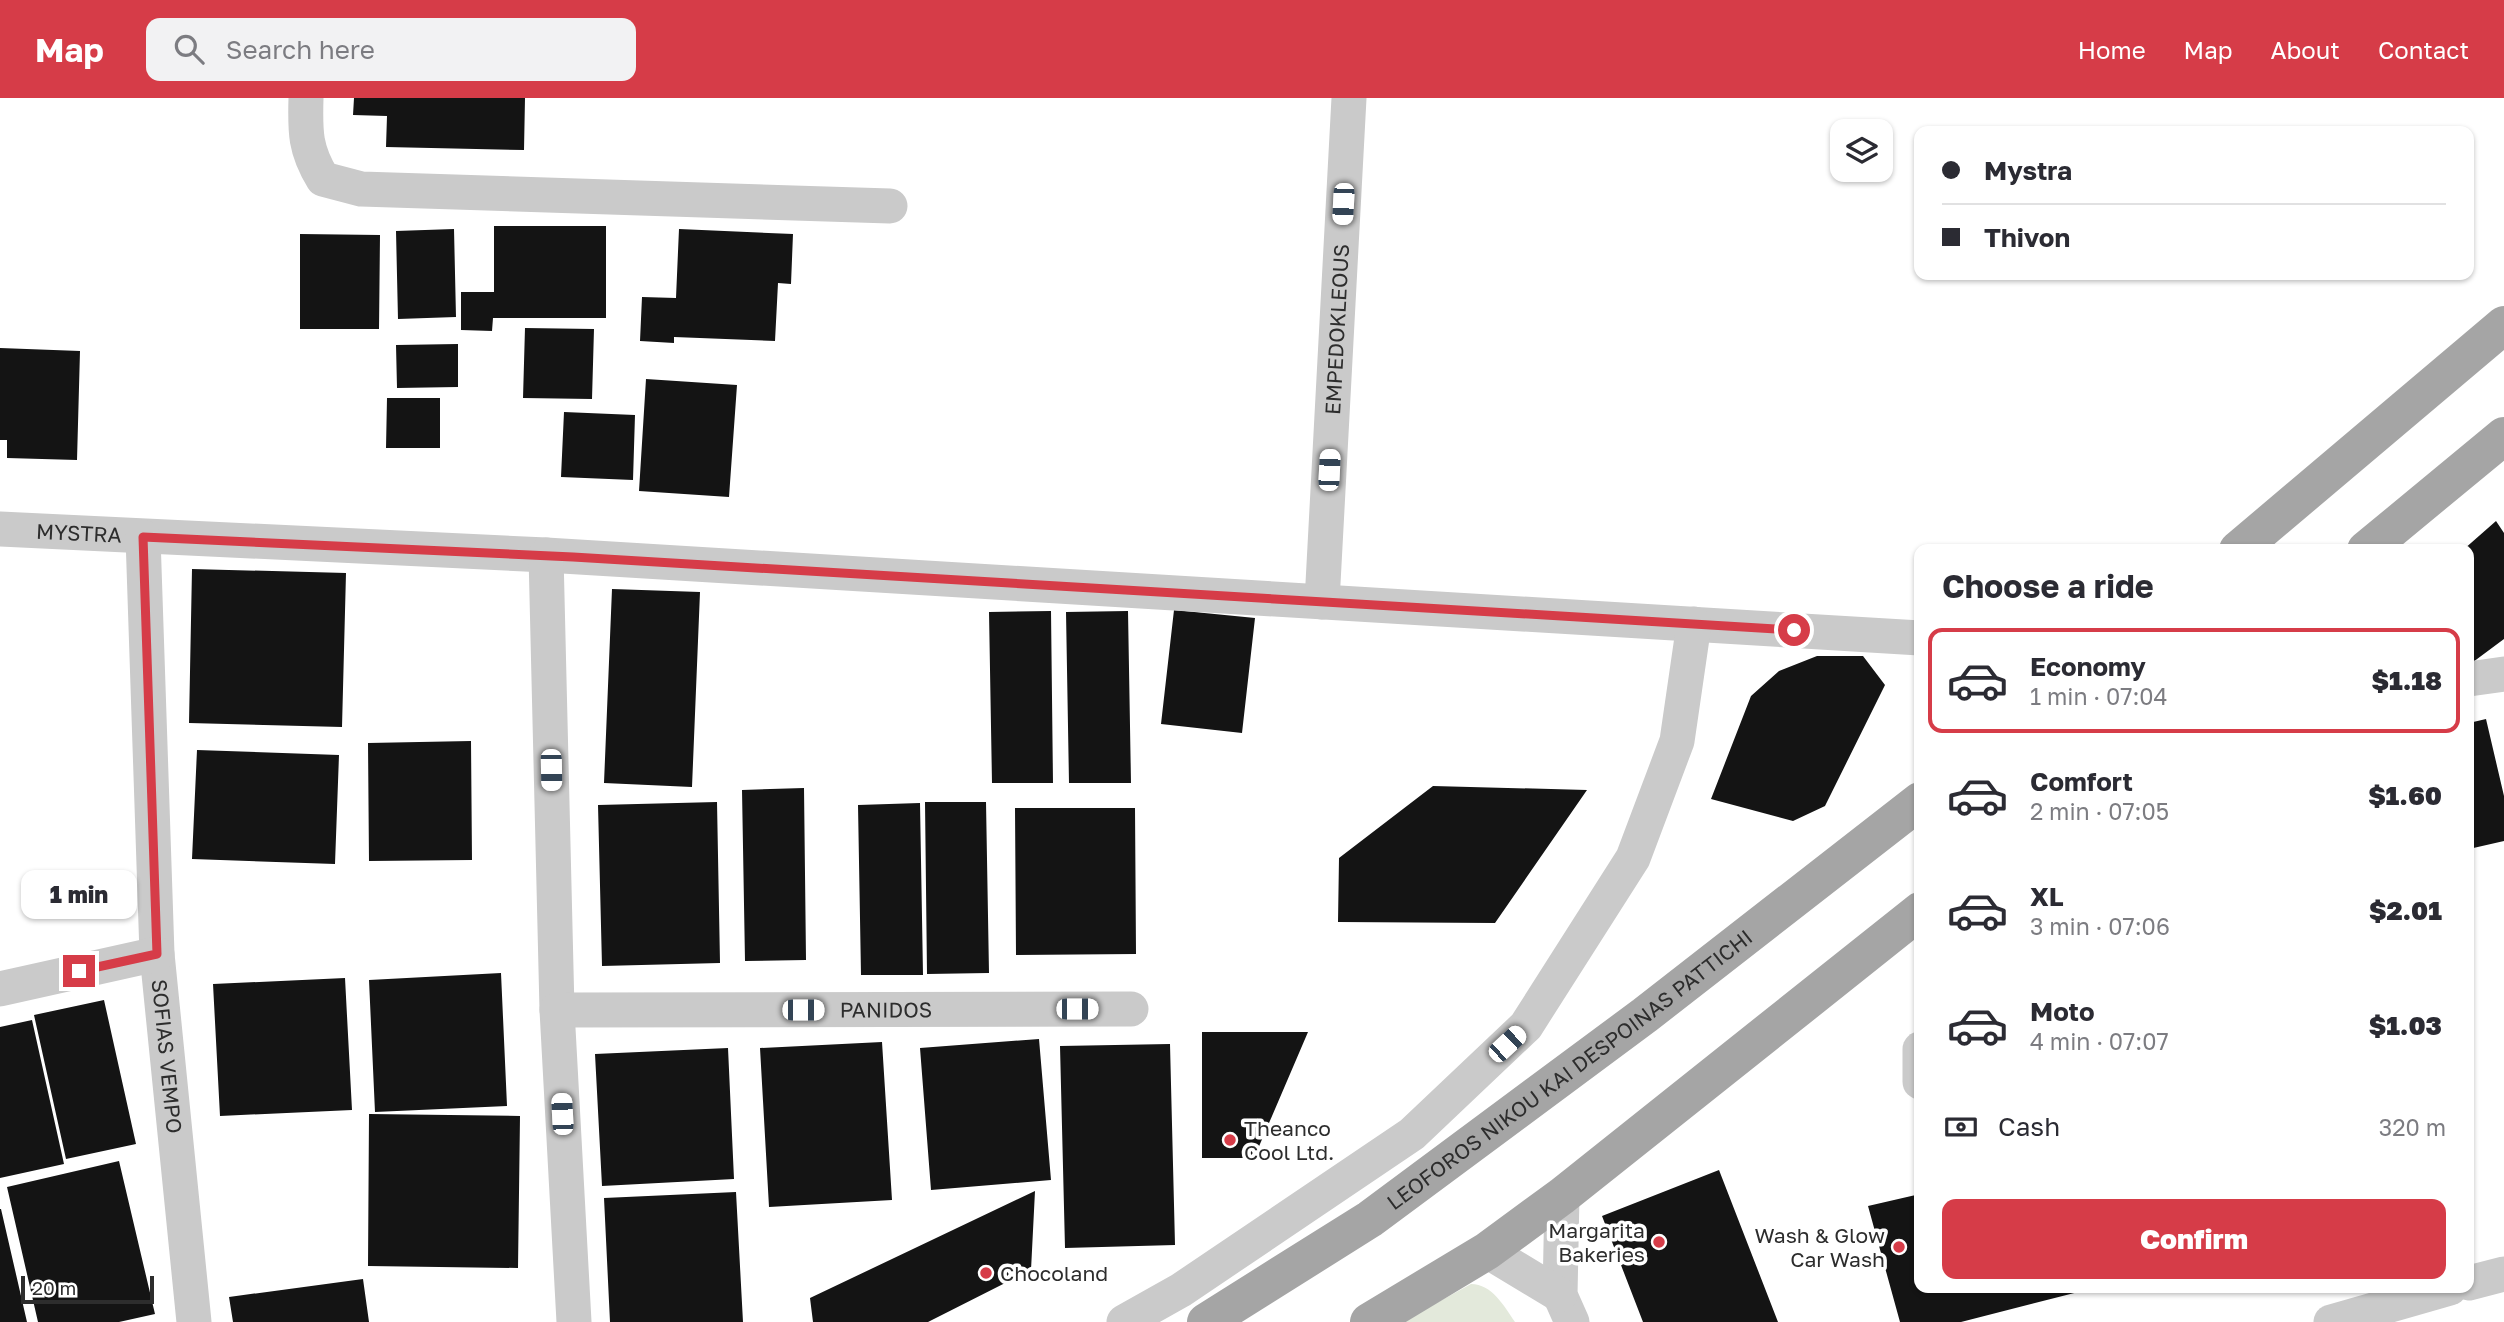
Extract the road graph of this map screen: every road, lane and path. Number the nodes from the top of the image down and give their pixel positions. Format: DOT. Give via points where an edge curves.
graph roads {
  1 [pos="306,98"];
  2 [pos="1349,98"];
  3 [pos="890,206"];
  4 [pos="2504,325"];
  5 [pos="2504,436"];
  6 [pos="0,528"];
  7 [pos="143,537"];
  8 [pos="2245,544"];
  9 [pos="2373,544"];
  10 [pos="546,555"];
  11 [pos="1322,602"];
  12 [pos="1694,624"];
  13 [pos="1914,638"];
  14 [pos="2504,674"];
  15 [pos="2474,678"];
  16 [pos="1914,806"];
  17 [pos="1914,916"];
  18 [pos="157,954"];
  19 [pos="0,989"];
  20 [pos="1131,1009"];
  21 [pos="557,1010"];
  22 [pos="1562,1196"];
  23 [pos="1487,1251"];
  24 [pos="2504,1274"];
  25 [pos="2474,1282"];
  26 [pos="2428,1293"];
  27 [pos="1566,1308"];
  28 [pos="194,1322"];
  29 [pos="574,1322"];
  30 [pos="1124,1322"];
  31 [pos="1206,1322"];
  32 [pos="1369,1322"];
  33 [pos="2331,1322"];
  1 -- 3 [label="street" via="305,129 312,162 323,179 361,190"];
  2 -- 11 [label="street, EMPEDOKLEOUS"];
  4 -- 8 [label="main road"];
  5 -- 9 [label="main road"];
  6 -- 7 [label="street, MYSTRA"];
  7 -- 10 [label="street, MYSTRA"];
  7 -- 18 [label="street, SOFIAS VEMPO"];
  10 -- 11 [label="street, MYSTRA"];
  10 -- 21 [label="street"];
  11 -- 12 [label="street, MYSTRA"];
  12 -- 13 [label="street, MYSTRA"];
  12 -- 30 [label="street" via="1677,741 1633,858 1527,1026 1412,1134 1181,1290"];
  14 -- 15 [label="street"];
  16 -- 31 [label="main road, LEOFOROS NIKOU KAI DESPOINAS PATTICHI" via="1645,1015 1370,1219"];
  17 -- 22 [label="main road"];
  18 -- 19 [label="street"];
  18 -- 28 [label="street, SOFIAS VEMPO"];
  20 -- 21 [label="street, PANIDOS"];
  21 -- 29 [label="street"];
  22 -- 23 [label="main road"];
  22 -- 27 [label="street"];
  23 -- 27 [label="street"];
  23 -- 32 [label="main road"];
  24 -- 25 [label="street"];
  26 -- 33 [label="street"];
}
